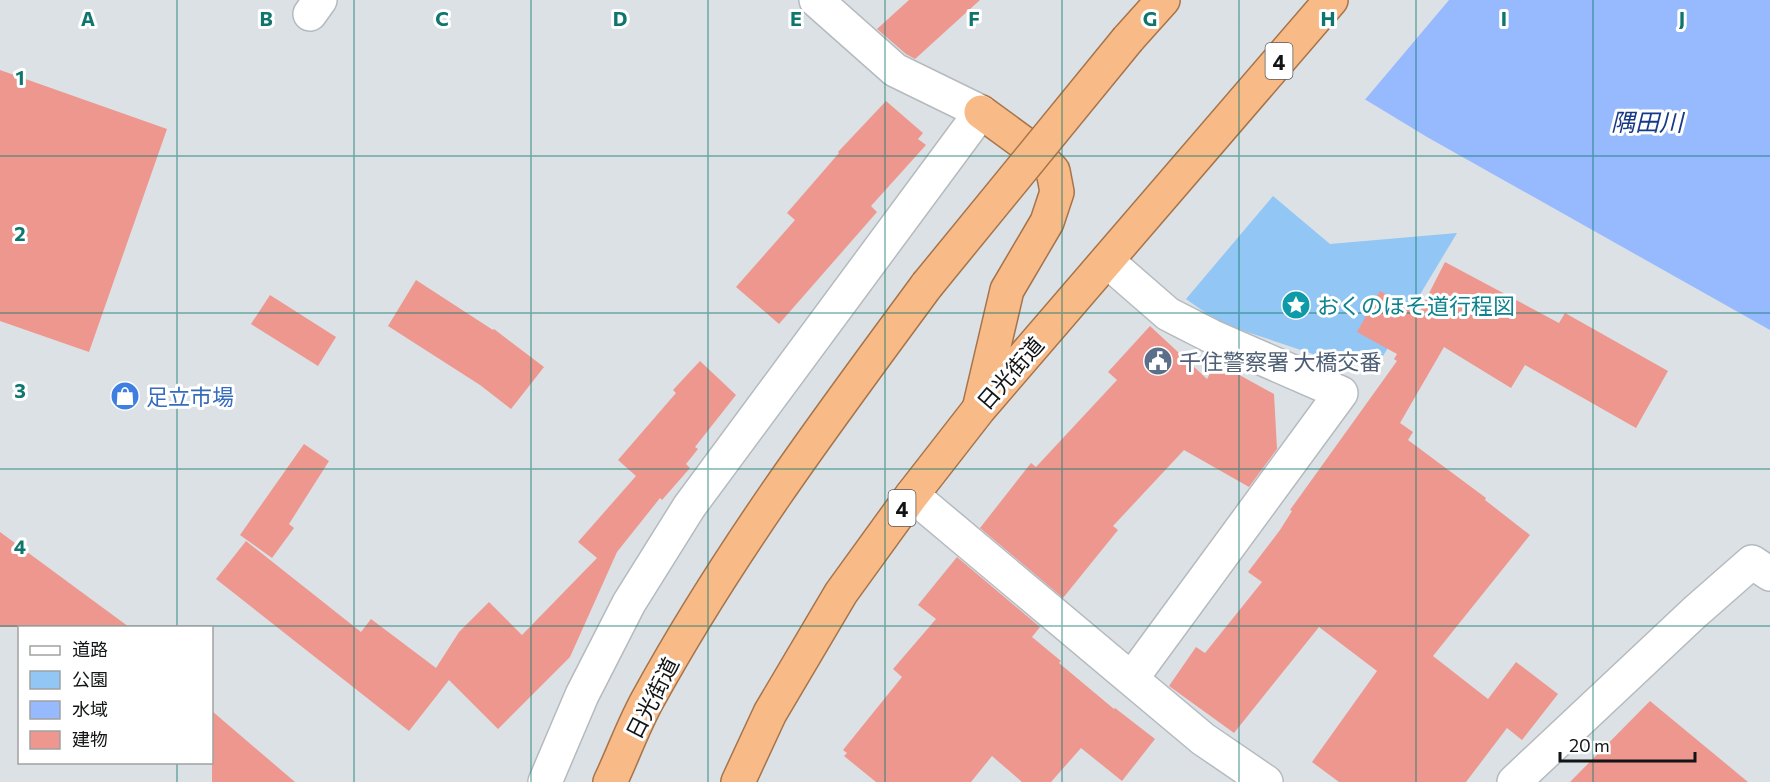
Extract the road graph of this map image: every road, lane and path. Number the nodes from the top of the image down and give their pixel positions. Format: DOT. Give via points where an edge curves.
graph roads {
  1 [pos="816,0"];
  2 [pos="1150,0"];
  3 [pos="1163,0"];
  4 [pos="1331,0"];
  5 [pos="1128,39"];
  6 [pos="981,112"];
  7 [pos="1107,261"];
  8 [pos="979,409"];
  9 [pos="912,495"];
  10 [pos="1770,574"];
  11 [pos="1132,678"];
  12 [pos="545,782"];
  13 [pos="610,782"];
  14 [pos="738,782"];
  15 [pos="1266,782"];
  16 [pos="1514,782"];
  1 -- 6 [label="street" via="895,70"];
  2 -- 5 [label="highway, 日光街道"];
  3 -- 5 [label="highway, 日光街道"];
  4 -- 7 [label="highway, 日光街道 / 4"];
  5 -- 13 [label="highway, 日光街道, bridge" via="927,285 815,436 692,622 647,702"];
  6 -- 8 [label="highway" via="1033,150 1053,171 1057,192 1047,222 1007,290"];
  6 -- 12 [label="street" via="689,507 629,603 582,695"];
  7 -- 8 [label="highway, 日光街道 / 4"];
  7 -- 11 [label="street" via="1168,314 1341,393"];
  8 -- 9 [label="highway, 日光街道 / 4"];
  9 -- 11 [label="street"];
  9 -- 14 [label="highway, 日光街道 / 4" via="842,593 770,713"];
  10 -- 16 [label="street" via="1752,562"];
  11 -- 15 [label="street" via="1203,739"];
}
